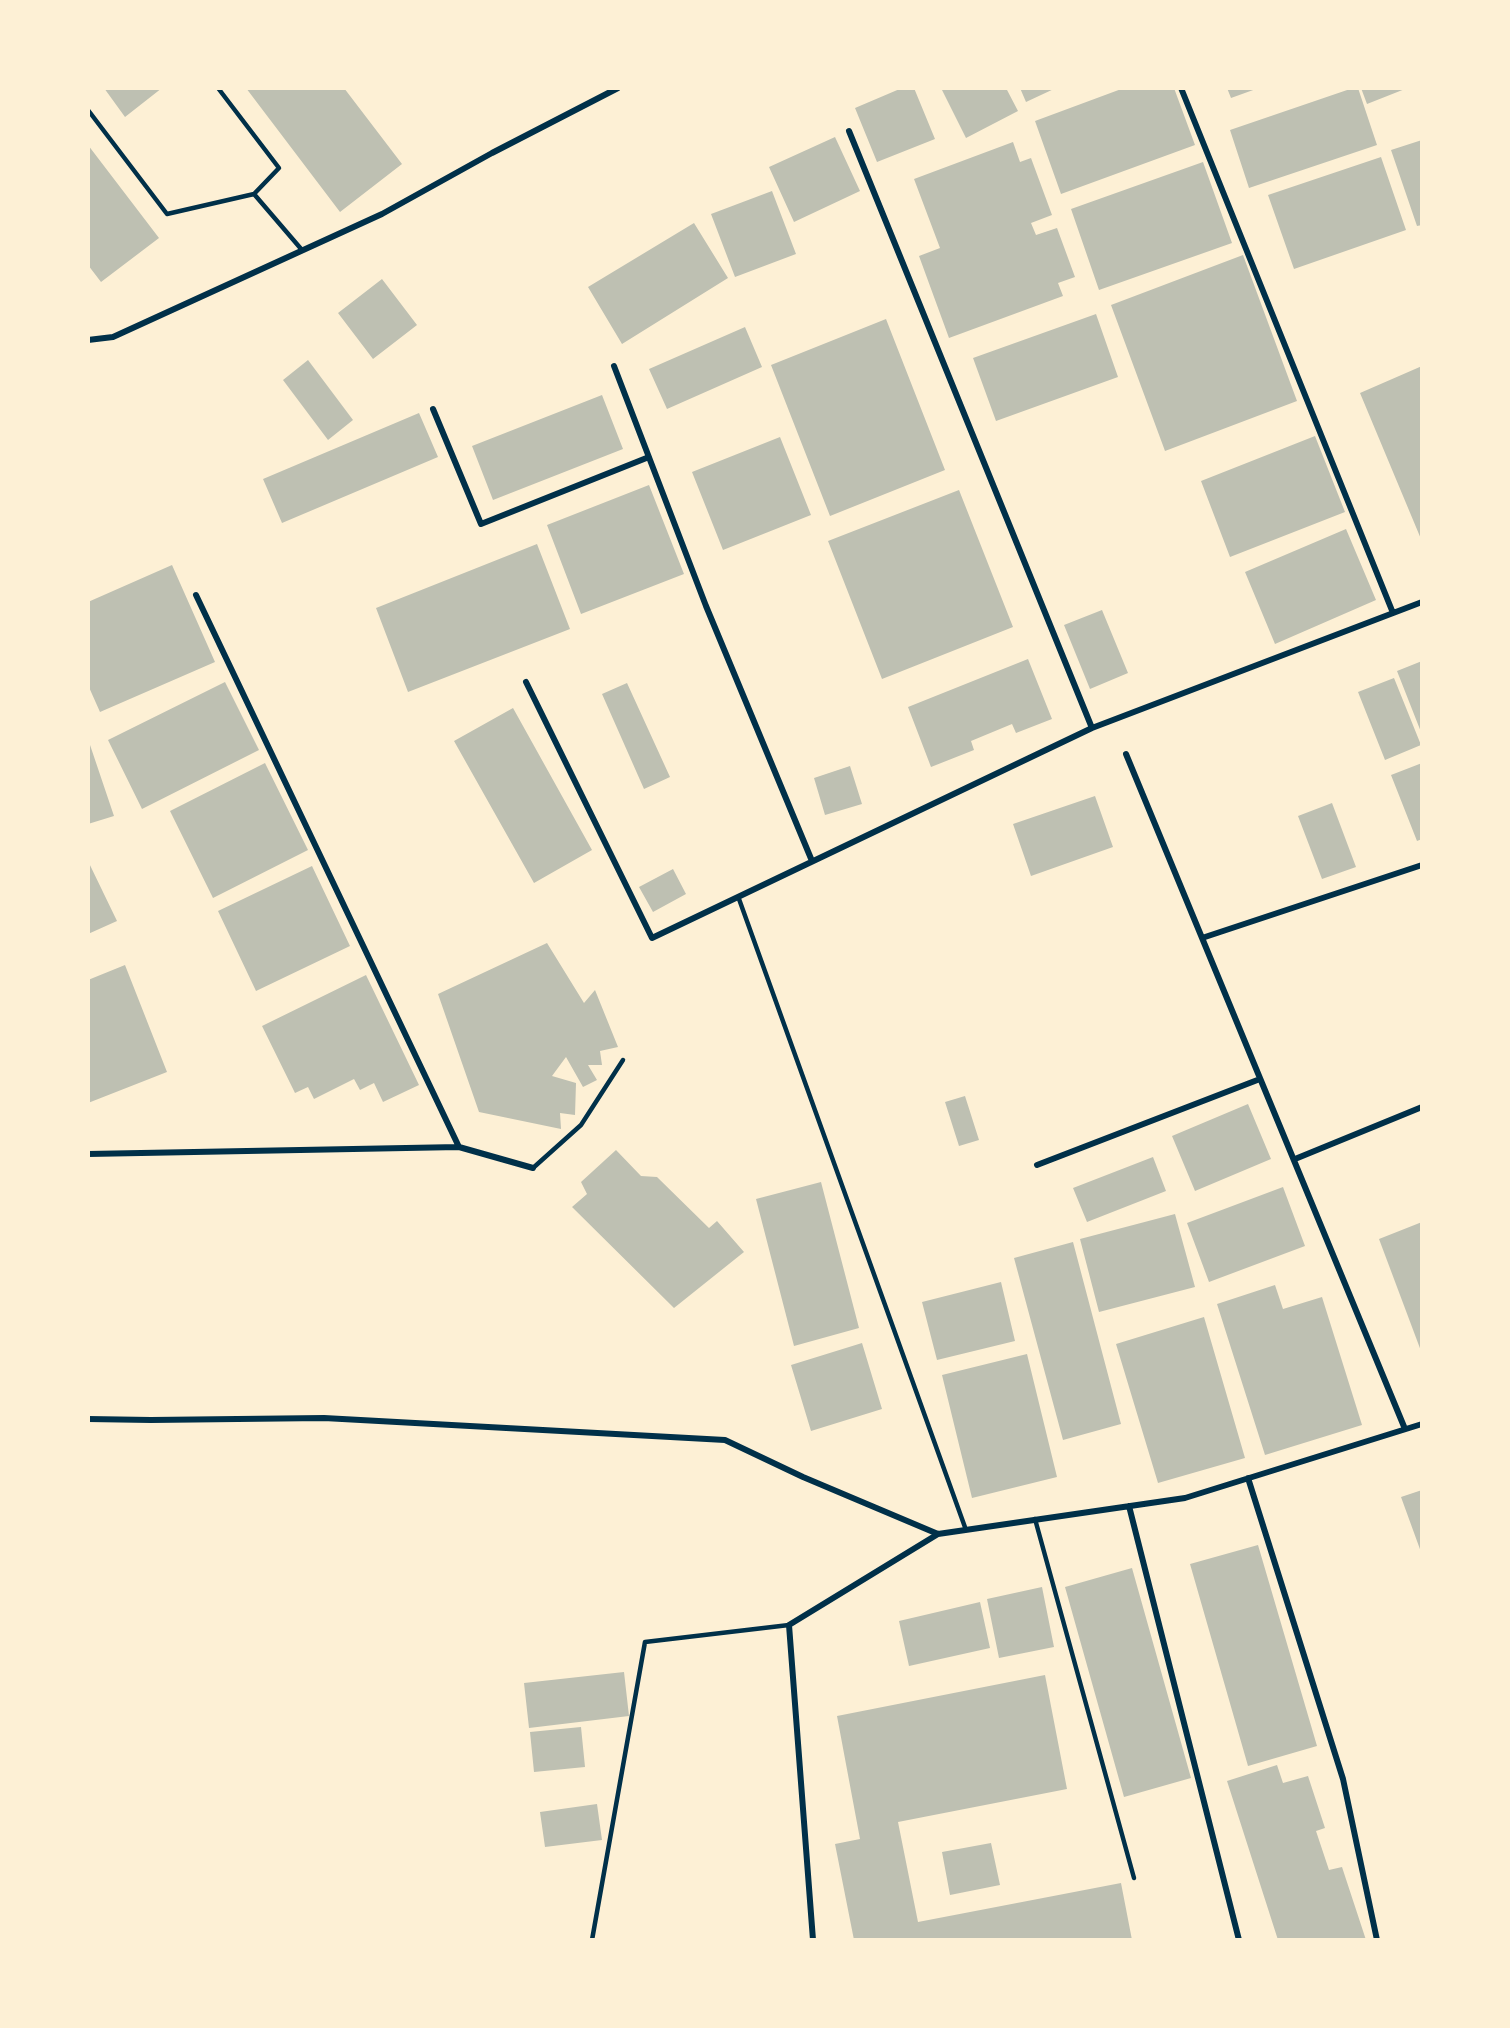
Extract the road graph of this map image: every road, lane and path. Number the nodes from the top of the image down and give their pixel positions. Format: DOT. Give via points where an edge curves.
graph roads {
  1 [pos="218,88"];
  2 [pos="618,88"];
  3 [pos="1181,88"];
  4 [pos="88,110"];
  5 [pos="849,131"];
  6 [pos="254,194"];
  7 [pos="302,250"];
  8 [pos="88,340"];
  9 [pos="614,366"];
  10 [pos="433,409"];
  11 [pos="649,457"];
  12 [pos="196,595"];
  13 [pos="1422,602"];
  14 [pos="1393,613"];
  15 [pos="526,682"];
  16 [pos="1092,728"];
  17 [pos="1126,754"];
  18 [pos="812,861"];
  19 [pos="1422,865"];
  20 [pos="739,898"];
  21 [pos="1202,938"];
  22 [pos="623,1060"];
  23 [pos="1260,1079"];
  24 [pos="1422,1107"];
  25 [pos="459,1147"];
  26 [pos="88,1154"];
  27 [pos="1295,1158"];
  28 [pos="1037,1165"];
  29 [pos="533,1168"];
  30 [pos="88,1419"];
  31 [pos="1422,1424"];
  32 [pos="1405,1429"];
  33 [pos="1248,1478"];
  34 [pos="1129,1506"];
  35 [pos="1035,1519"];
  36 [pos="966,1530"];
  37 [pos="938,1533"];
  38 [pos="789,1625"];
  39 [pos="1134,1878"];
  40 [pos="592,1940"];
  41 [pos="813,1940"];
  42 [pos="1239,1940"];
  43 [pos="1377,1940"];
  1 -- 6 [label="lane" via="279,168"];
  2 -- 7 [label="street" via="382,214"];
  3 -- 14 [label="street"];
  4 -- 6 [label="lane" via="167,214"];
  5 -- 16 [label="street"];
  6 -- 7 [label="lane"];
  7 -- 8 [label="street" via="113,337"];
  9 -- 11 [label="street"];
  10 -- 11 [label="street" via="481,524"];
  11 -- 18 [label="street"];
  12 -- 25 [label="street"];
  13 -- 14 [label="street"];
  14 -- 16 [label="street"];
  15 -- 20 [label="street" via="652,938"];
  16 -- 18 [label="street"];
  17 -- 21 [label="street"];
  18 -- 20 [label="street"];
  19 -- 21 [label="street"];
  20 -- 36 [label="lane"];
  21 -- 23 [label="street"];
  22 -- 29 [label="lane" via="581,1125"];
  23 -- 27 [label="street"];
  23 -- 28 [label="street"];
  24 -- 27 [label="street"];
  25 -- 26 [label="street"];
  25 -- 29 [label="street"];
  27 -- 32 [label="street"];
  30 -- 37 [label="street" via="324,1418 725,1440"];
  31 -- 32 [label="street"];
  32 -- 33 [label="street"];
  33 -- 34 [label="street" via="1185,1498"];
  33 -- 43 [label="street" via="1343,1779"];
  34 -- 35 [label="street"];
  34 -- 42 [label="street"];
  35 -- 36 [label="street"];
  35 -- 39 [label="lane"];
  36 -- 37 [label="street"];
  37 -- 38 [label="street"];
  38 -- 40 [label="lane" via="645,1642"];
  38 -- 41 [label="street"];
}
